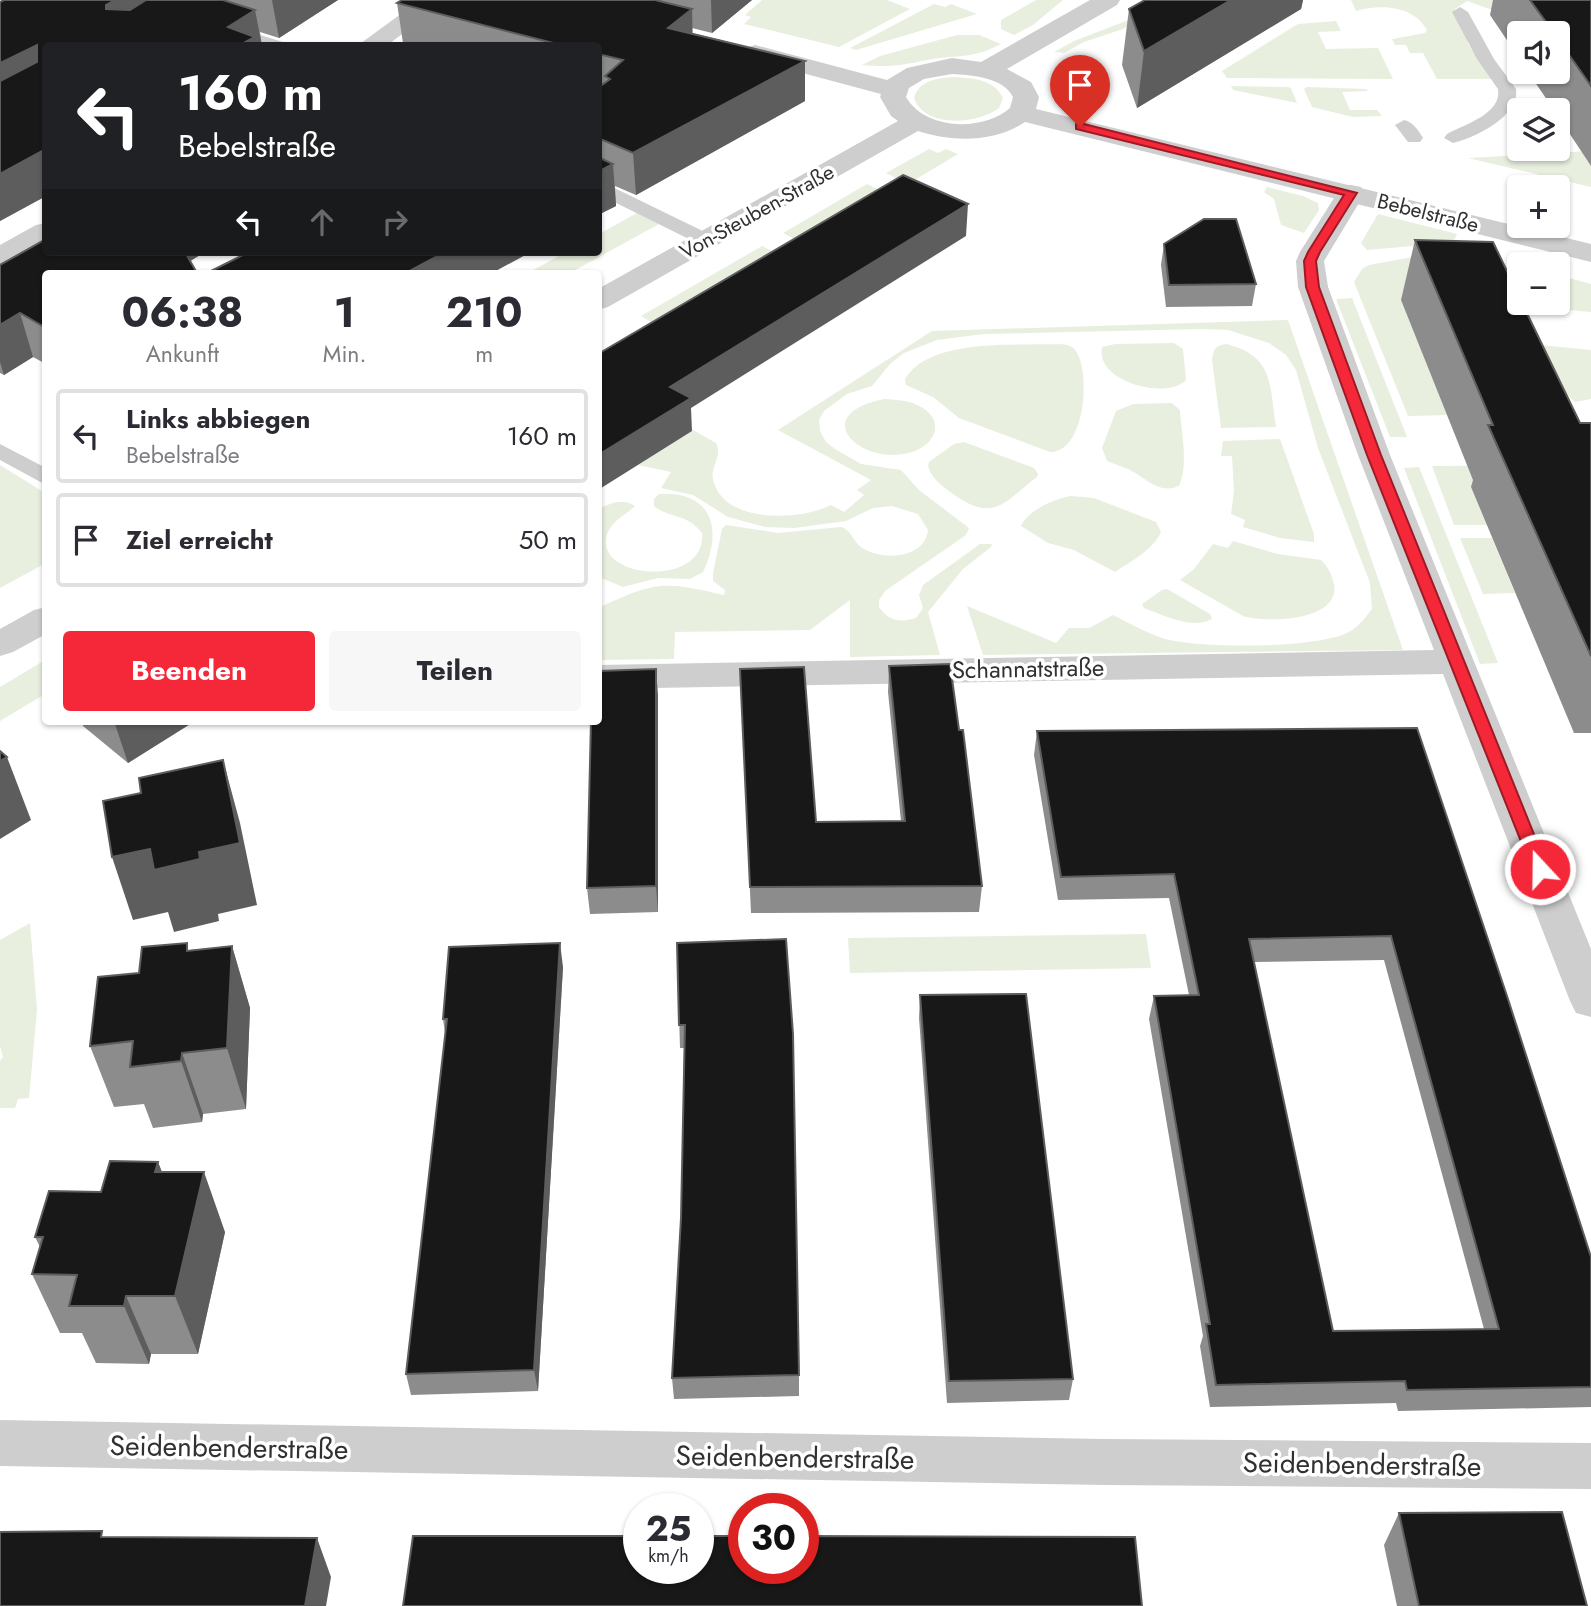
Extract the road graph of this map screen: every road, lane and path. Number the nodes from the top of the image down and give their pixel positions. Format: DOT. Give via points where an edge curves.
graph roads {
  1 [pos="436,0"];
  2 [pos="1108,0"];
  3 [pos="1460,12"];
  4 [pos="210,24"];
  5 [pos="264,42"];
  6 [pos="375,42"];
  7 [pos="735,48"];
  8 [pos="988,69"];
  9 [pos="893,89"];
  10 [pos="1020,113"];
  11 [pos="915,122"];
  12 [pos="1453,138"];
  13 [pos="602,188"];
  14 [pos="1351,193"];
  15 [pos="42,233"];
  16 [pos="706,240"];
  17 [pos="1591,253"];
  18 [pos="0,257"];
  19 [pos="602,299"];
  20 [pos="0,451"];
  21 [pos="42,476"];
  22 [pos="42,620"];
  23 [pos="0,644"];
  24 [pos="1458,662"];
  25 [pos="602,677"];
  26 [pos="1588,982"];
  27 [pos="0,1443"];
  28 [pos="1591,1466"];
  1 -- 6 [label="street"];
  2 -- 8 [label="street"];
  3 -- 12 [label="lane" via="1508,95 1497,114"];
  4 -- 5 [label="lane"];
  7 -- 9 [label="street"];
  8 -- 9 [label="street" via="932,68 908,76"];
  8 -- 10 [label="street" via="1022,90 1025,98"];
  9 -- 11 [label="street" via="895,107"];
  10 -- 11 [label="street" via="1001,125 973,131"];
  10 -- 14 [label="street, Bebelstraße"];
  11 -- 16 [label="street, Von-Steuben-Straße"];
  13 -- 16 [label="lane"];
  14 -- 17 [label="street, Bebelstraße"];
  14 -- 24 [label="street" via="1310,261 1312,287"];
  15 -- 18 [label="street"];
  16 -- 19 [label="street, Von-Steuben-Straße"];
  20 -- 21 [label="lane"];
  22 -- 23 [label="street"];
  24 -- 25 [label="street, Schannatstraße"];
  24 -- 26 [label="street"];
  27 -- 28 [label="street, Seidenbenderstraße"];
}
